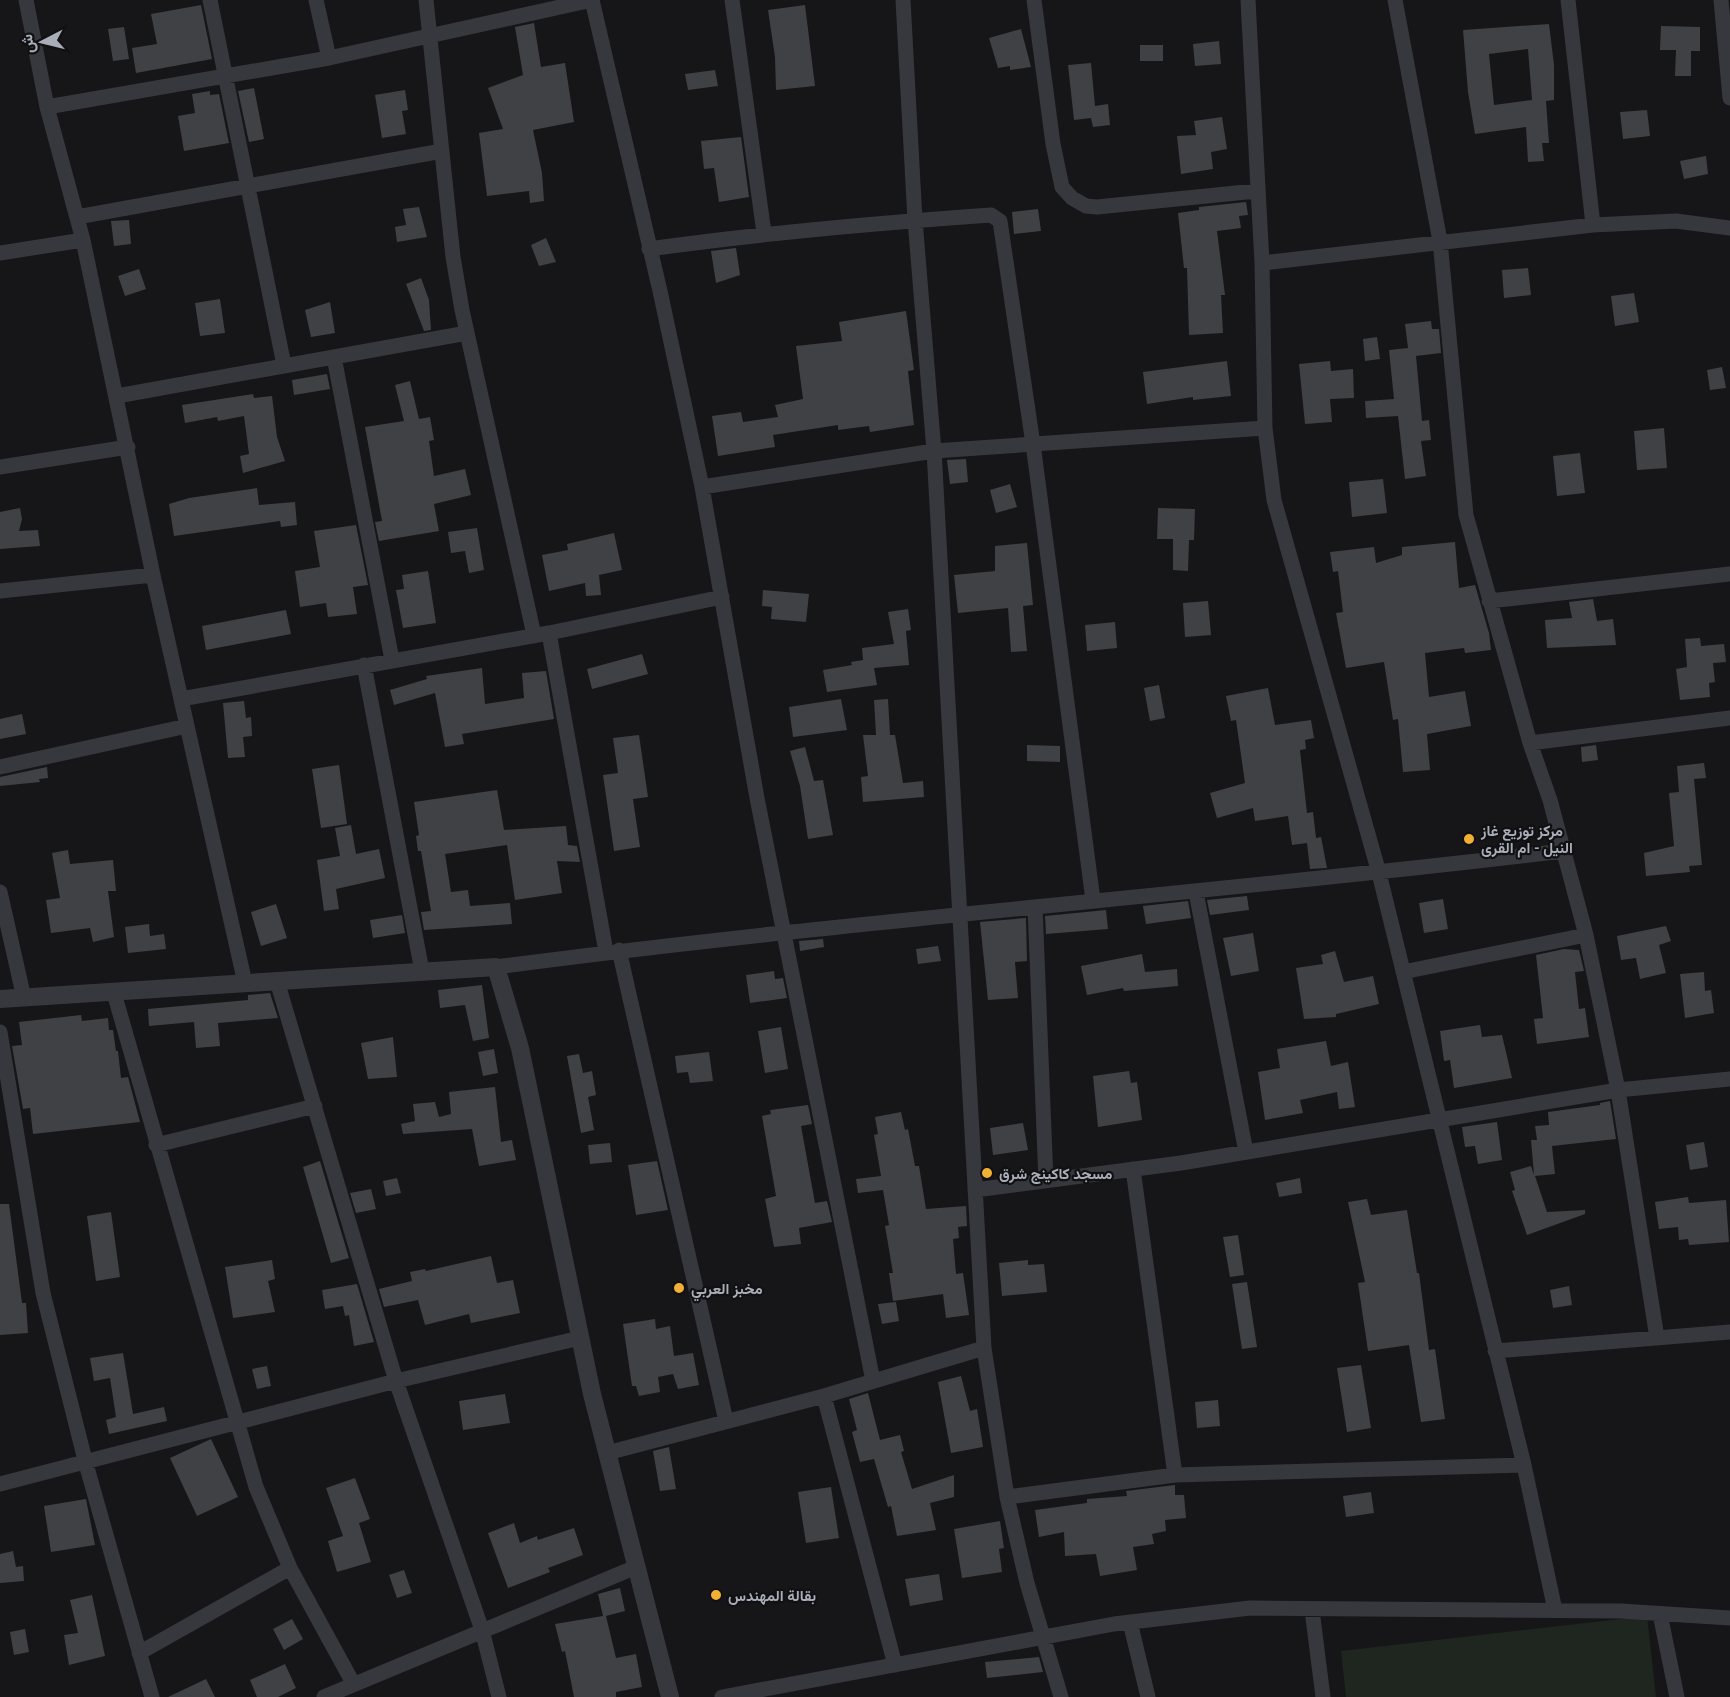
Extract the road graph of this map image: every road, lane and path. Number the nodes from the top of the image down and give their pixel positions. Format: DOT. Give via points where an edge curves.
graph roads {
  1 [pos="26,0"];
  2 [pos="210,0"];
  3 [pos="316,0"];
  4 [pos="426,0"];
  5 [pos="592,0"];
  6 [pos="732,0"];
  7 [pos="903,0"];
  8 [pos="1034,0"];
  9 [pos="1248,0"];
  10 [pos="1395,0"];
  11 [pos="1568,0"];
  12 [pos="1721,0"];
  13 [pos="429,37"];
  14 [pos="329,58"];
  15 [pos="226,76"];
  16 [pos="1730,98"];
  17 [pos="47,107"];
  18 [pos="442,151"];
  19 [pos="248,184"];
  20 [pos="1256,191"];
  21 [pos="77,217"];
  22 [pos="915,220"];
  23 [pos="1593,225"];
  24 [pos="1730,228"];
  25 [pos="764,233"];
  26 [pos="83,240"];
  27 [pos="1440,241"];
  28 [pos="649,249"];
  29 [pos="0,253"];
  30 [pos="1262,263"];
  31 [pos="467,333"];
  32 [pos="334,357"];
  33 [pos="284,365"];
  34 [pos="117,396"];
  35 [pos="1265,428"];
  36 [pos="1033,444"];
  37 [pos="128,447"];
  38 [pos="934,451"];
  39 [pos="0,467"];
  40 [pos="702,487"];
  41 [pos="1730,574"];
  42 [pos="153,575"];
  43 [pos="0,591"];
  44 [pos="722,597"];
  45 [pos="1489,601"];
  46 [pos="542,634"];
  47 [pos="392,660"];
  48 [pos="364,665"];
  49 [pos="181,699"];
  50 [pos="1730,718"];
  51 [pos="187,726"];
  52 [pos="1530,743"];
  53 [pos="0,767"];
  54 [pos="1563,851"];
  55 [pos="1379,873"];
  56 [pos="0,892"];
  57 [pos="1196,892"];
  58 [pos="1093,900"];
  59 [pos="1035,907"];
  60 [pos="959,914"];
  61 [pos="784,932"];
  62 [pos="1586,935"];
  63 [pos="613,951"];
  64 [pos="496,967"];
  65 [pos="422,971"];
  66 [pos="1403,972"];
  67 [pos="277,981"];
  68 [pos="245,983"];
  69 [pos="114,993"];
  70 [pos="24,998"];
  71 [pos="0,999"];
  72 [pos="0,1032"];
  73 [pos="1730,1078"];
  74 [pos="1618,1090"];
  75 [pos="315,1106"];
  76 [pos="1439,1119"];
  77 [pos="156,1145"];
  78 [pos="1246,1152"];
  79 [pos="1133,1169"];
  80 [pos="1046,1181"];
  81 [pos="975,1190"];
  82 [pos="1730,1332"];
  83 [pos="580,1338"];
  84 [pos="1657,1338"];
  85 [pos="984,1348"];
  86 [pos="1495,1351"];
  87 [pos="396,1381"];
  88 [pos="873,1381"];
  89 [pos="824,1396"];
  90 [pos="726,1421"];
  91 [pos="236,1422"];
  92 [pos="607,1453"];
  93 [pos="86,1464"];
  94 [pos="1524,1465"];
  95 [pos="1175,1475"];
  96 [pos="0,1484"];
  97 [pos="1007,1497"];
  98 [pos="636,1567"];
  99 [pos="290,1568"];
  100 [pos="1312,1610"];
  101 [pos="1555,1610"];
  102 [pos="1660,1614"];
  103 [pos="1730,1618"];
  104 [pos="1130,1622"];
  105 [pos="482,1630"];
  106 [pos="1044,1637"];
  107 [pos="139,1653"];
  108 [pos="895,1665"];
  109 [pos="353,1683"];
  110 [pos="152,1697"];
  111 [pos="324,1697"];
  112 [pos="499,1697"];
  113 [pos="670,1697"];
  114 [pos="722,1697"];
  115 [pos="1061,1697"];
  116 [pos="1148,1697"];
  117 [pos="1323,1697"];
  118 [pos="1677,1697"];
  1 -- 17 [label="street"];
  2 -- 15 [label="street"];
  3 -- 14 [label="street"];
  4 -- 13 [label="street"];
  5 -- 13 [label="street"];
  5 -- 28 [label="street"];
  6 -- 25 [label="street"];
  7 -- 22 [label="street"];
  8 -- 20 [label="street" via="1053,144 1062,187 1072,198 1097,207"];
  9 -- 20 [label="street"];
  10 -- 27 [label="street"];
  11 -- 23 [label="street"];
  12 -- 16 [label="street"];
  13 -- 14 [label="street"];
  13 -- 18 [label="street"];
  14 -- 15 [label="street"];
  15 -- 17 [label="street"];
  15 -- 19 [label="street"];
  17 -- 21 [label="street"];
  18 -- 19 [label="street"];
  18 -- 31 [label="street" via="453,257"];
  19 -- 21 [label="street"];
  19 -- 33 [label="street"];
  20 -- 30 [label="street"];
  21 -- 26 [label="street"];
  22 -- 25 [label="street"];
  22 -- 36 [label="street" via="991,215 1000,221"];
  22 -- 38 [label="street"];
  23 -- 24 [label="street" via="1676,221"];
  23 -- 27 [label="street"];
  25 -- 28 [label="street"];
  26 -- 29 [label="street"];
  26 -- 34 [label="street"];
  27 -- 30 [label="street"];
  27 -- 45 [label="street" via="1461,483 1468,526"];
  28 -- 40 [label="street"];
  30 -- 35 [label="street"];
  31 -- 32 [label="street"];
  31 -- 46 [label="street"];
  32 -- 33 [label="street"];
  32 -- 47 [label="street"];
  33 -- 34 [label="street"];
  34 -- 37 [label="street"];
  35 -- 36 [label="street"];
  35 -- 55 [label="street" via="1274,500"];
  36 -- 38 [label="street"];
  36 -- 58 [label="street"];
  37 -- 39 [label="street"];
  37 -- 42 [label="street"];
  38 -- 40 [label="street"];
  38 -- 60 [label="street"];
  40 -- 44 [label="street"];
  41 -- 45 [label="street"];
  42 -- 43 [label="street"];
  42 -- 49 [label="street"];
  44 -- 46 [label="street"];
  44 -- 61 [label="street"];
  45 -- 52 [label="street"];
  46 -- 47 [label="street"];
  46 -- 63 [label="street"];
  47 -- 48 [label="street"];
  48 -- 49 [label="street"];
  48 -- 65 [label="street"];
  49 -- 51 [label="street"];
  50 -- 52 [label="street"];
  51 -- 53 [label="street"];
  51 -- 68 [label="street"];
  52 -- 54 [label="street"];
  54 -- 55 [label="street"];
  54 -- 62 [label="street"];
  55 -- 57 [label="street"];
  55 -- 66 [label="street"];
  56 -- 70 [label="street"];
  57 -- 58 [label="street"];
  57 -- 78 [label="street"];
  58 -- 59 [label="street"];
  59 -- 60 [label="street"];
  59 -- 80 [label="street"];
  60 -- 61 [label="street"];
  60 -- 81 [label="street"];
  61 -- 63 [label="street"];
  61 -- 88 [label="street"];
  62 -- 66 [label="street"];
  62 -- 74 [label="street"];
  63 -- 64 [label="street"];
  63 -- 90 [label="street"];
  64 -- 65 [label="street"];
  64 -- 83 [label="street" via="520,1048"];
  65 -- 67 [label="street"];
  66 -- 76 [label="street"];
  67 -- 68 [label="street"];
  67 -- 75 [label="street"];
  68 -- 69 [label="street"];
  69 -- 70 [label="street"];
  69 -- 77 [label="street"];
  70 -- 71 [label="street"];
  72 -- 93 [label="street" via="43,1293"];
  73 -- 74 [label="street"];
  74 -- 76 [label="street"];
  74 -- 84 [label="street"];
  75 -- 77 [label="street"];
  75 -- 87 [label="street"];
  76 -- 78 [label="street"];
  76 -- 86 [label="street"];
  77 -- 91 [label="street"];
  78 -- 79 [label="street"];
  79 -- 80 [label="street"];
  79 -- 95 [label="street"];
  80 -- 81 [label="street"];
  81 -- 85 [label="street"];
  82 -- 84 [label="street"];
  83 -- 87 [label="street"];
  83 -- 92 [label="street"];
  84 -- 86 [label="street"];
  85 -- 88 [label="street"];
  85 -- 97 [label="street"];
  86 -- 94 [label="street"];
  87 -- 91 [label="street"];
  87 -- 105 [label="street"];
  88 -- 89 [label="street"];
  89 -- 90 [label="street"];
  89 -- 108 [label="street"];
  90 -- 92 [label="street"];
  91 -- 93 [label="street"];
  91 -- 99 [label="street" via="256,1487"];
  92 -- 98 [label="street"];
  93 -- 96 [label="street"];
  93 -- 107 [label="street"];
  94 -- 95 [label="street"];
  94 -- 101 [label="street"];
  95 -- 97 [label="street"];
  97 -- 106 [label="street"];
  98 -- 105 [label="street"];
  98 -- 113 [label="street"];
  99 -- 107 [label="street"];
  99 -- 109 [label="street"];
  100 -- 101 [label="street"];
  100 -- 104 [label="street" via="1250,1608"];
  100 -- 117 [label="street"];
  101 -- 102 [label="street"];
  102 -- 103 [label="street"];
  102 -- 118 [label="street"];
  104 -- 106 [label="street"];
  104 -- 116 [label="street"];
  105 -- 109 [label="street"];
  105 -- 112 [label="street"];
  106 -- 108 [label="street"];
  106 -- 115 [label="street"];
  107 -- 110 [label="street"];
  108 -- 114 [label="street"];
  109 -- 111 [label="street"];
}
